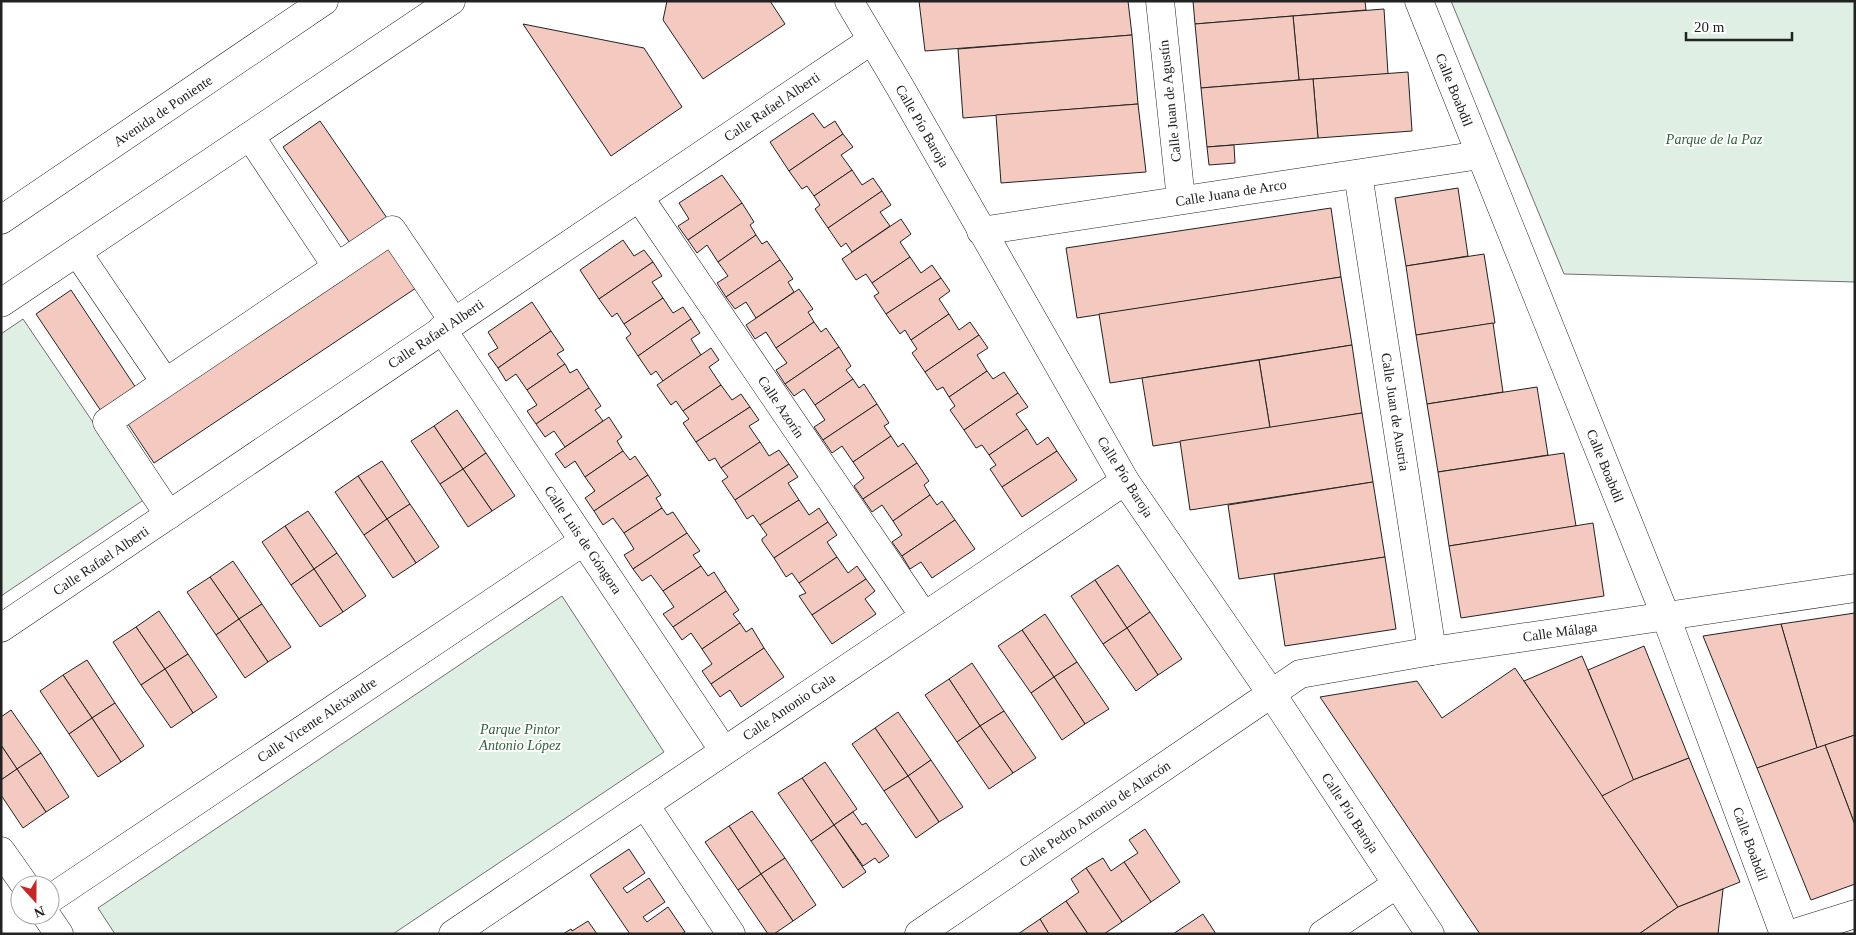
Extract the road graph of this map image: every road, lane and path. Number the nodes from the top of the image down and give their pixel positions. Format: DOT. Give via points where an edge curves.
graph roads {
  1 [pos="324,1"];
  2 [pos="451,1"];
  3 [pos="849,1"];
  4 [pos="1160,1"];
  5 [pos="1419,1"];
  6 [pos="872,40"];
  7 [pos="250,136"];
  8 [pos="1480,156"];
  9 [pos="1358,174"];
  10 [pos="639,197"];
  11 [pos="1180,200"];
  12 [pos="1,220"];
  13 [pos="981,231"];
  14 [pos="76,252"];
  15 [pos="337,267"];
  16 [pos="34,281"];
  17 [pos="1,287"];
  18 [pos="1,303"];
  19 [pos="448,326"];
  20 [pos="165,382"];
  21 [pos="1125,481"];
  22 [pos="169,515"];
  23 [pos="584,541"];
  24 [pos="1855,588"];
  25 [pos="924,616"];
  26 [pos="1666,617"];
  27 [pos="1,628"];
  28 [pos="1432,651"];
  29 [pos="1271,693"];
  30 [pos="724,751"];
  31 [pos="645,805"];
  32 [pos="1,851"];
  33 [pos="18,875"];
  34 [pos="1397,884"];
  35 [pos="60,891"];
  36 [pos="1855,914"];
  37 [pos="453,934"];
  38 [pos="731,934"];
  39 [pos="919,934"];
  40 [pos="1323,934"];
  41 [pos="1430,934"];
  42 [pos="1784,934"];
  43 [pos="1791,934"];
  1 -- 12 [label="street, Avenida de Poniente"];
  2 -- 7 [label="street"];
  3 -- 6 [label="street, Calle Pío Baroja"];
  4 -- 11 [label="street, Calle Juan de Agustín"];
  5 -- 8 [label="street, Calle Boabdil"];
  6 -- 10 [label="street, Calle Rafael Alberti"];
  6 -- 13 [label="street, Calle Pío Baroja"];
  7 -- 14 [label="street"];
  7 -- 15 [label="street"];
  8 -- 9 [label="street, Calle Juana de Arco"];
  8 -- 26 [label="street, Calle Boabdil"];
  9 -- 11 [label="street, Calle Juana de Arco"];
  9 -- 28 [label="street, Calle Juan de Austria"];
  10 -- 19 [label="street, Calle Rafael Alberti"];
  10 -- 25 [label="street, Calle Azorín"];
  11 -- 13 [label="street, Calle Juana de Arco"];
  13 -- 21 [label="street, Calle Pío Baroja"];
  14 -- 16 [label="street"];
  14 -- 20 [label="street"];
  15 -- 19 [label="street, Calle Luis de Góngora" via="392,230"];
  15 -- 20 [label="street"];
  16 -- 17 [label="street"];
  16 -- 18 [label="street"];
  19 -- 22 [label="street, Calle Rafael Alberti"];
  19 -- 23 [label="street, Calle Luis de Góngora"];
  20 -- 22 [label="street" via="106,422"];
  21 -- 25 [label="street, Calle Antonio Gala"];
  21 -- 29 [label="street, Calle Pío Baroja"];
  22 -- 27 [label="street, Calle Rafael Alberti"];
  23 -- 30 [label="street, Calle Luis de Góngora"];
  23 -- 35 [label="street, Calle Vicente Aleixandre"];
  24 -- 26 [label="street, Calle Málaga"];
  25 -- 30 [label="street, Calle Antonio Gala"];
  26 -- 28 [label="street, Calle Málaga"];
  26 -- 42 [label="street, Calle Boabdil"];
  28 -- 29 [label="street, Calle Málaga" via="1300,674"];
  29 -- 34 [label="street, Calle Pío Baroja"];
  29 -- 39 [label="street, Calle Pedro Antonio de Alarcón"];
  30 -- 31 [label="street, Calle Antonio Gala"];
  31 -- 37 [label="street, Calle Antonio Gala"];
  31 -- 38 [label="street"];
  32 -- 33 [label="street"];
  34 -- 40 [label="street"];
  34 -- 41 [label="street, Calle Pío Baroja"];
  36 -- 43 [label="street"];
}
